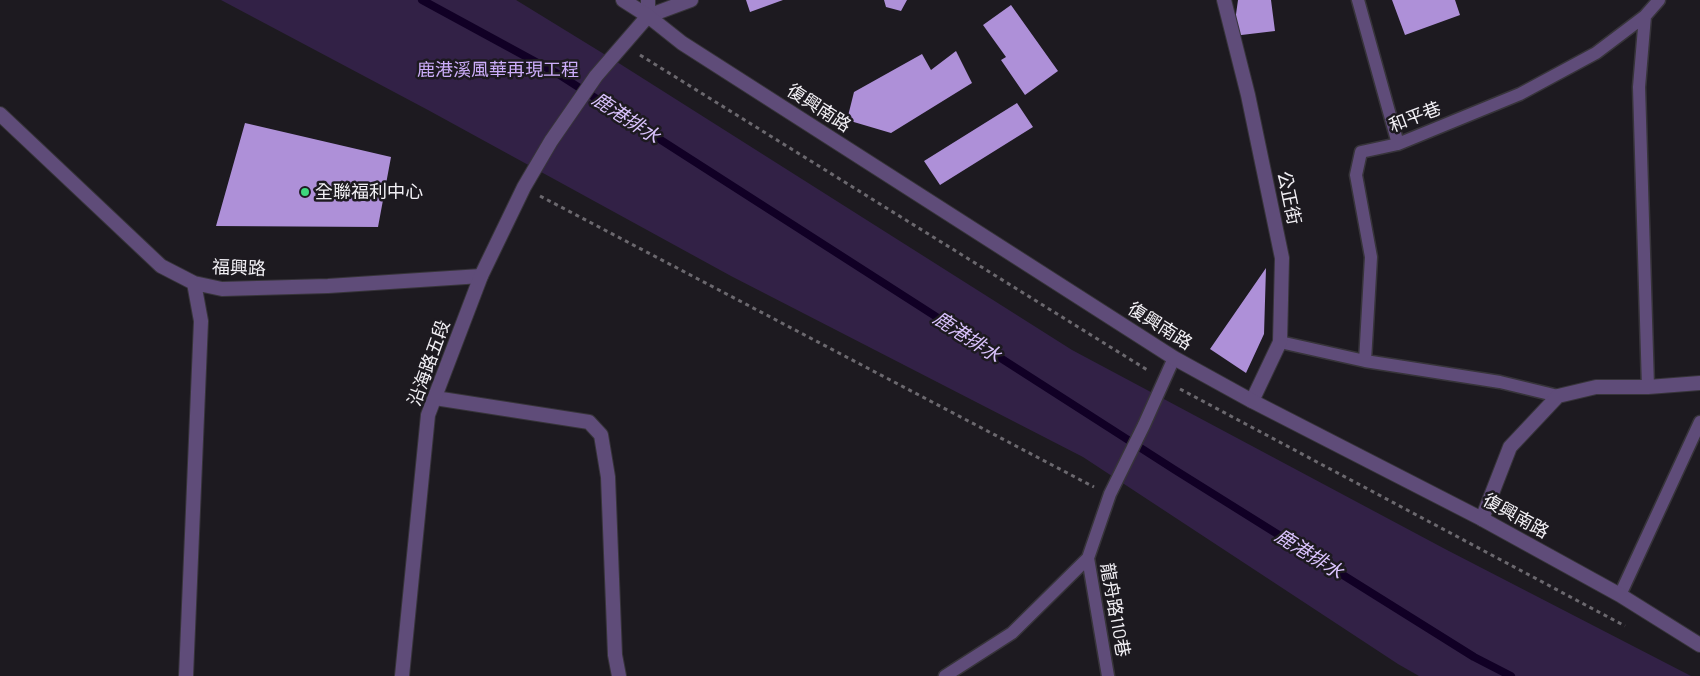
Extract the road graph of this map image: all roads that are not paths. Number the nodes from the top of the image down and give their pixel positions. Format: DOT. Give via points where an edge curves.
graph roads {
  1 [pos="623,0"];
  2 [pos="648,0"];
  3 [pos="691,0"];
  4 [pos="1224,0"];
  5 [pos="1358,0"];
  6 [pos="1659,0"];
  7 [pos="648,16"];
  8 [pos="1645,16"];
  9 [pos="0,114"];
  10 [pos="1398,144"];
  11 [pos="481,276"];
  12 [pos="194,283"];
  13 [pos="1280,342"];
  14 [pos="1174,358"];
  15 [pos="1365,361"];
  16 [pos="1700,382"];
  17 [pos="1648,387"];
  18 [pos="1558,396"];
  19 [pos="435,398"];
  20 [pos="1252,401"];
  21 [pos="1700,422"];
  22 [pos="1482,519"];
  23 [pos="1088,558"];
  24 [pos="1620,595"];
  25 [pos="1700,645"];
  26 [pos="186,676"];
  27 [pos="402,676"];
  28 [pos="619,676"];
  29 [pos="945,676"];
  30 [pos="1108,676"];
  1 -- 7 [label="street, 復興南路"];
  2 -- 7 [label="street"];
  3 -- 7 [label="street"];
  4 -- 13 [label="street, 公正街" via="1248,95 1282,258"];
  5 -- 10 [label="lane"];
  6 -- 8 [label="lane, 和平巷"];
  7 -- 11 [label="street, 沿海路五段" via="596,76 550,141"];
  7 -- 14 [label="street, 復興南路" via="682,43"];
  8 -- 10 [label="lane, 和平巷" via="1596,53 1520,94"];
  8 -- 17 [label="lane" via="1639,87"];
  9 -- 12 [label="street, 福興路" via="161,266"];
  10 -- 15 [label="lane, 和平巷" via="1361,152 1356,175 1371,258"];
  11 -- 12 [label="street, 福興路" via="222,289"];
  11 -- 19 [label="street, 沿海路五段"];
  12 -- 26 [label="street" via="201,320"];
  13 -- 15 [label="lane"];
  13 -- 20 [label="street, 公正街"];
  14 -- 20 [label="street, 復興南路"];
  14 -- 23 [label="lane, 龍舟路110巷" via="1110,494"];
  15 -- 18 [label="lane" via="1500,382"];
  16 -- 17 [label="street"];
  17 -- 18 [label="street" via="1596,387"];
  18 -- 22 [label="street" via="1510,447"];
  19 -- 27 [label="street, 沿海路五段" via="428,414"];
  19 -- 28 [label="street" via="589,422 601,435 608,477 615,655"];
  20 -- 22 [label="street, 復興南路"];
  21 -- 24 [label="lane"];
  22 -- 24 [label="street, 復興南路"];
  23 -- 29 [label="lane" via="1012,633"];
  23 -- 30 [label="lane, 龍舟路110巷"];
  24 -- 25 [label="street, 復興南路"];
}
